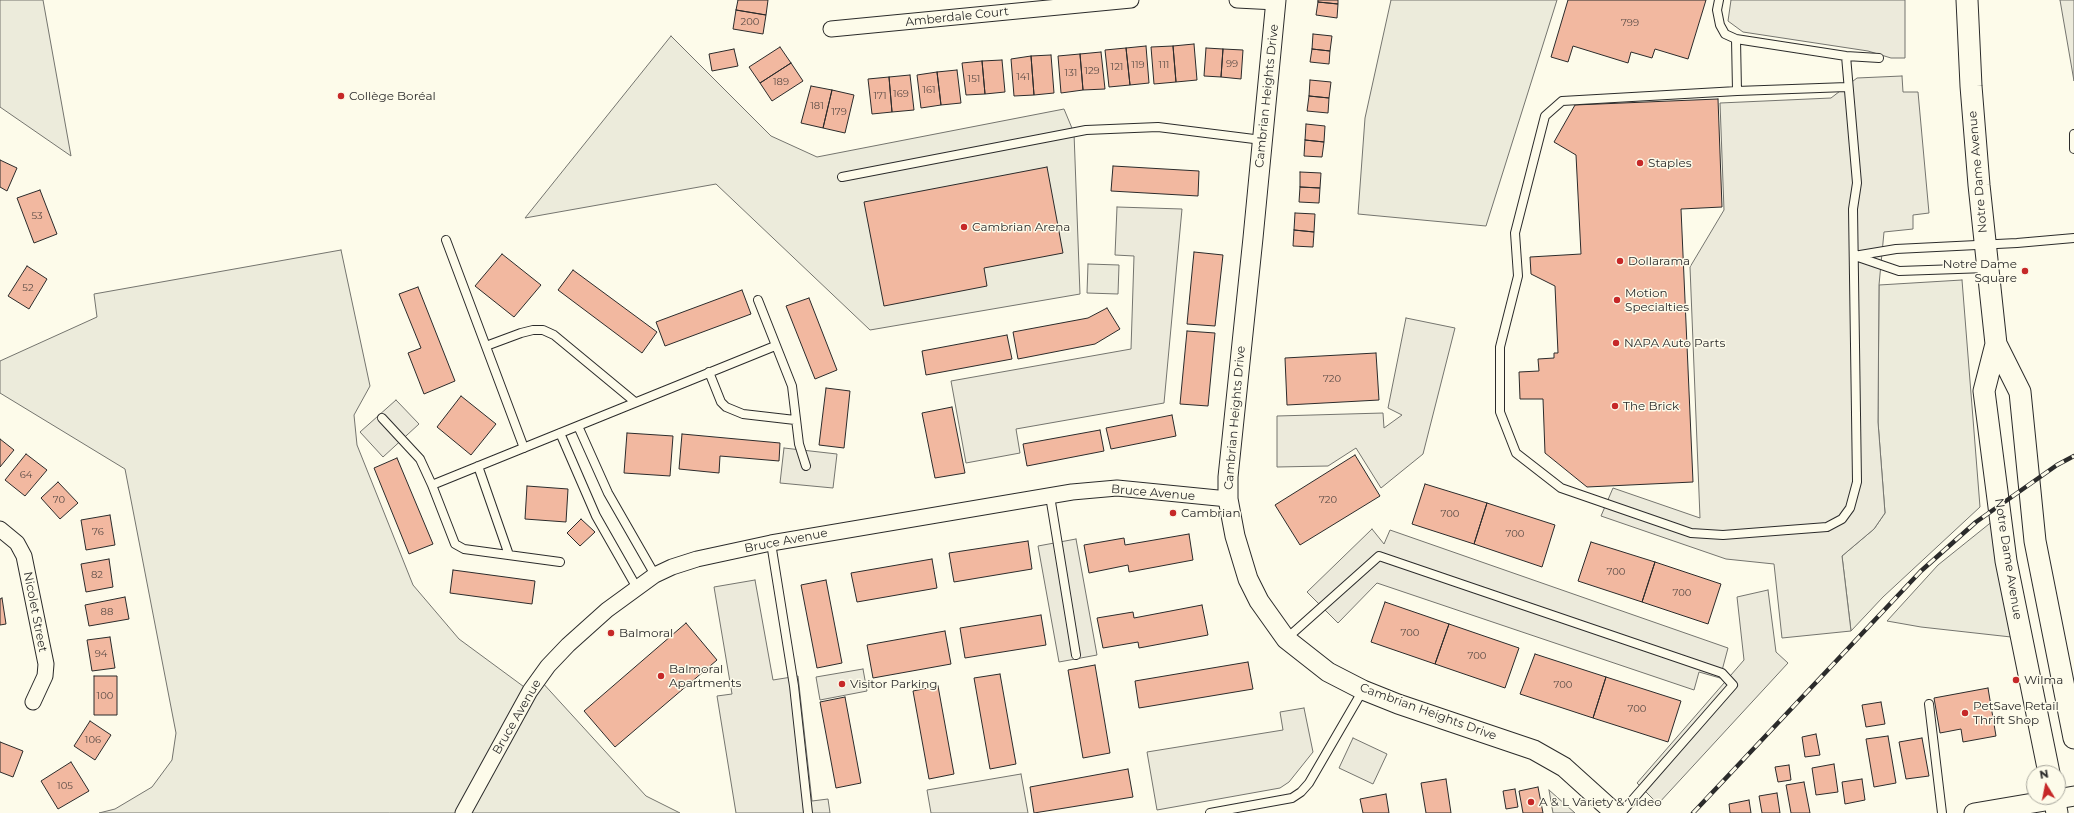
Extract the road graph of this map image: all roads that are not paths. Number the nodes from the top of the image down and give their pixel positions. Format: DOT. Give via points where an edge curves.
graph roads {
  1 [pos="1131,0"];
  2 [pos="1237,0"];
  3 [pos="1719,0"];
  4 [pos="1967,0"];
  5 [pos="1276,1"];
  6 [pos="831,29"];
  7 [pos="1736,39"];
  8 [pos="1846,56"];
  9 [pos="1879,58"];
  10 [pos="1847,87"];
  11 [pos="1737,91"];
  12 [pos="2074,134"];
  13 [pos="1262,140"];
  14 [pos="2074,149"];
  15 [pos="842,177"];
  16 [pos="2074,238"];
  17 [pos="446,240"];
  18 [pos="1985,245"];
  19 [pos="1854,256"];
  20 [pos="1987,268"];
  21 [pos="758,300"];
  22 [pos="1996,344"];
  23 [pos="486,346"];
  24 [pos="775,346"];
  25 [pos="709,372"];
  26 [pos="635,402"];
  27 [pos="382,418"];
  28 [pos="795,420"];
  29 [pos="578,426"];
  30 [pos="560,433"];
  31 [pos="524,448"];
  32 [pos="478,466"];
  33 [pos="806,466"];
  34 [pos="432,485"];
  35 [pos="1050,496"];
  36 [pos="1228,499"];
  37 [pos="0,529"];
  38 [pos="771,543"];
  39 [pos="510,556"];
  40 [pos="560,562"];
  41 [pos="655,576"];
  42 [pos="637,588"];
  43 [pos="1286,639"];
  44 [pos="1076,656"];
  45 [pos="1363,690"];
  46 [pos="33,702"];
  47 [pos="1929,704"];
  48 [pos="2074,738"];
  49 [pos="2047,765"];
  50 [pos="2031,805"];
  51 [pos="463,813"];
  52 [pos="808,813"];
  53 [pos="1210,813"];
  54 [pos="1615,813"];
  55 [pos="1621,813"];
  56 [pos="1942,813"];
  57 [pos="1974,813"];
  1 -- 6 [label="street, Amberdale Court"];
  2 -- 5 [label="street"];
  3 -- 7 [label="lane" via="1717,10 1720,25 1725,34"];
  4 -- 18 [label="main road, Notre Dame Avenue" via="1971,86"];
  5 -- 13 [label="street, Cambrian Heights Drive"];
  7 -- 8 [label="lane"];
  7 -- 11 [label="lane"];
  8 -- 9 [label="lane"];
  8 -- 10 [label="lane"];
  10 -- 11 [label="lane"];
  10 -- 19 [label="lane" via="1853,120 1857,183 1853,209"];
  11 -- 19 [label="lane" via="1562,102 1545,116 1515,233 1518,276 1500,347 1500,412 1516,453 1561,488 1691,534 1723,535 1827,527 1842,519 1850,508 1857,482"];
  12 -- 14 [label="lane"];
  13 -- 15 [label="lane" via="1158,128 1086,130"];
  13 -- 36 [label="street, Cambrian Heights Drive" via="1228,477"];
  16 -- 18 [label="lane"];
  17 -- 23 [label="lane"];
  18 -- 19 [label="lane" via="1896,249"];
  18 -- 20 [label="main road, Notre Dame Avenue"];
  19 -- 20 [label="lane" via="1899,271"];
  20 -- 22 [label="main road, Notre Dame Avenue"];
  21 -- 24 [label="lane"];
  22 -- 48 [label="main road, Notre Dame Avenue" via="2020,392 2035,541"];
  22 -- 49 [label="main road, Notre Dame Avenue" via="1984,390 2006,561"];
  23 -- 26 [label="lane" via="521,333 543,330 554,335"];
  23 -- 31 [label="lane"];
  24 -- 25 [label="lane"];
  24 -- 28 [label="lane" via="792,386"];
  25 -- 26 [label="lane"];
  25 -- 28 [label="lane" via="721,402 726,407 743,414"];
  26 -- 29 [label="lane"];
  27 -- 34 [label="lane" via="420,459"];
  28 -- 33 [label="lane"];
  29 -- 30 [label="lane"];
  29 -- 41 [label="lane" via="608,493"];
  30 -- 31 [label="lane"];
  30 -- 42 [label="lane" via="596,516"];
  31 -- 32 [label="lane"];
  32 -- 34 [label="lane"];
  32 -- 39 [label="lane"];
  34 -- 39 [label="lane" via="455,544 464,549"];
  35 -- 36 [label="street, Bruce Avenue" via="1117,488"];
  35 -- 38 [label="street, Bruce Avenue"];
  35 -- 44 [label="lane"];
  36 -- 43 [label="street, Cambrian Heights Drive" via="1234,536 1248,579 1259,602"];
  37 -- 46 [label="street, Nicolet Street" via="17,543 24,556 46,664 45,676"];
  38 -- 41 [label="street, Bruce Avenue" via="697,559"];
  38 -- 52 [label="lane" via="791,664"];
  39 -- 40 [label="lane"];
  41 -- 42 [label="street, Bruce Avenue"];
  42 -- 51 [label="street, Bruce Avenue" via="606,610 548,666 530,691"];
  43 -- 45 [label="street, Cambrian Heights Drive" via="1328,672"];
  43 -- 55 [label="lane" via="1379,556 1722,673 1733,685"];
  45 -- 53 [label="lane" via="1309,783 1301,792 1292,798"];
  45 -- 54 [label="street, Cambrian Heights Drive" via="1534,750 1564,767"];
  47 -- 56 [label="lane"];
  50 -- 57 [label="street"];
}
